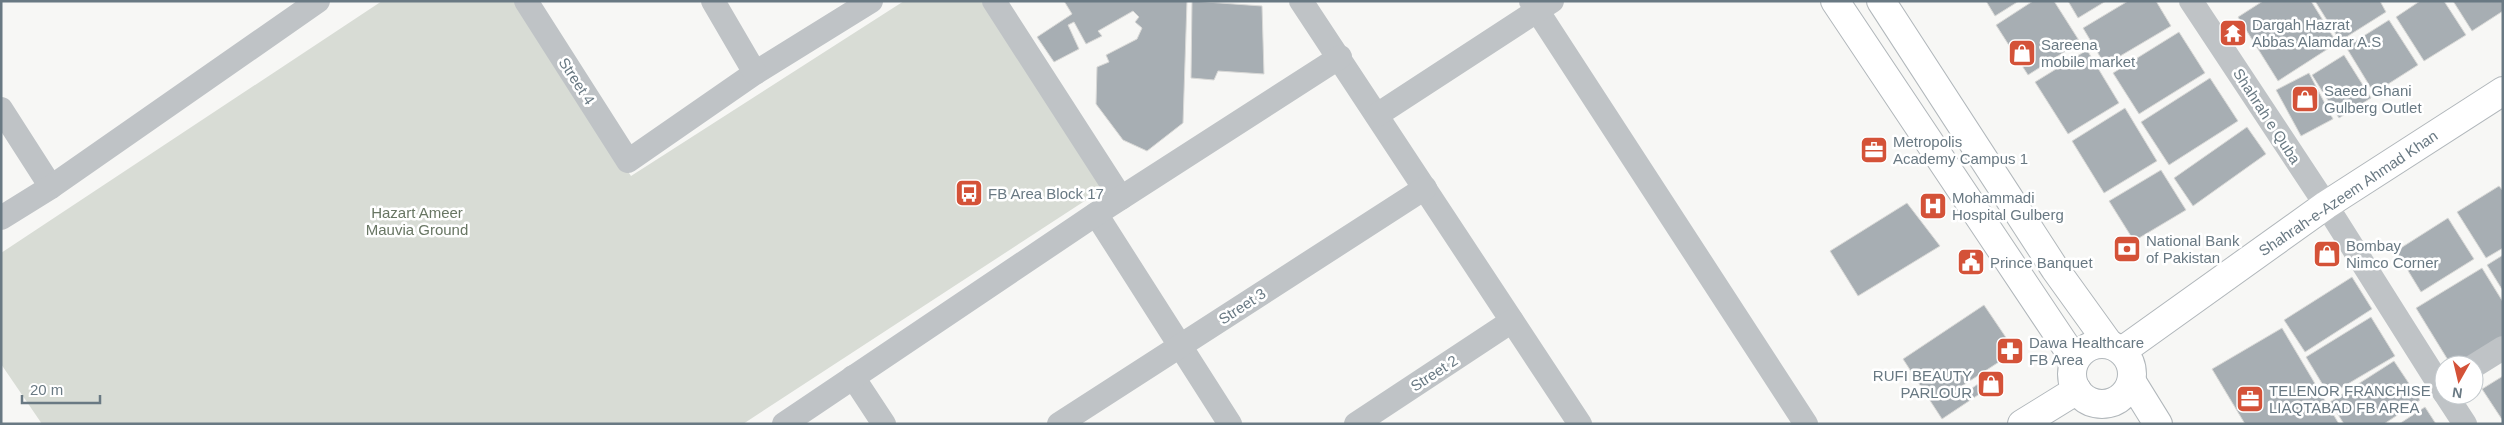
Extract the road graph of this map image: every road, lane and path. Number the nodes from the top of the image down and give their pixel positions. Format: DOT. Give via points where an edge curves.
graph roads {
  1 [pos="318,1"];
  2 [pos="526,1"];
  3 [pos="713,1"];
  4 [pos="871,1"];
  5 [pos="994,1"];
  6 [pos="1301,1"];
  7 [pos="1835,1"];
  8 [pos="1881,1"];
  9 [pos="2191,1"];
  10 [pos="1540,4"];
  11 [pos="1340,57"];
  12 [pos="755,73"];
  13 [pos="2503,91"];
  14 [pos="1,109"];
  15 [pos="1377,115"];
  16 [pos="51,186"];
  17 [pos="1425,188"];
  18 [pos="1121,198"];
  19 [pos="2326,205"];
  20 [pos="1096,214"];
  21 [pos="1,218"];
  22 [pos="1512,321"];
  23 [pos="1182,345"];
  24 [pos="2116,347"];
  25 [pos="2503,348"];
  26 [pos="2075,360"];
  27 [pos="2484,360"];
  28 [pos="2434,374"];
  29 [pos="853,377"];
  30 [pos="2132,382"];
  31 [pos="2453,405"];
  32 [pos="2096,406"];
  33 [pos="784,424"];
  34 [pos="884,424"];
  35 [pos="1059,424"];
  36 [pos="1230,424"];
  37 [pos="1356,424"];
  38 [pos="1580,424"];
  39 [pos="1806,424"];
  40 [pos="2022,424"];
  41 [pos="2158,424"];
  42 [pos="2465,424"];
  1 -- 16 [label="street"];
  2 -- 12 [label="street, Street 4" via="628,162"];
  3 -- 12 [label="street"];
  4 -- 12 [label="street"];
  5 -- 18 [label="street"];
  6 -- 11 [label="street"];
  7 -- 26 [label="main road"];
  8 -- 24 [label="main road" via="2055,269"];
  9 -- 19 [label="street, Shahrah e Quba"];
  10 -- 15 [label="street"];
  10 -- 39 [label="street"];
  11 -- 15 [label="street"];
  11 -- 18 [label="street"];
  13 -- 19 [label="main road, Shahrah-e-Azeem Ahmad Khan"];
  14 -- 16 [label="street"];
  15 -- 17 [label="street"];
  16 -- 21 [label="street"];
  17 -- 22 [label="street"];
  17 -- 23 [label="street, Street 3"];
  18 -- 20 [label="street"];
  19 -- 24 [label="main road, Shahrah-e-Azeem Ahmad Khan"];
  19 -- 28 [label="street, Shahrah e Quba"];
  20 -- 23 [label="street"];
  20 -- 29 [label="street"];
  22 -- 37 [label="street, Street 2"];
  22 -- 38 [label="street"];
  23 -- 35 [label="street, Street 3"];
  23 -- 36 [label="street"];
  24 -- 26 [label="main road" via="2089,346"];
  24 -- 30 [label="main road" via="2129,360"];
  25 -- 27 [label="street"];
  26 -- 32 [label="main road" via="2072,375"];
  29 -- 33 [label="street"];
  29 -- 34 [label="street"];
  30 -- 32 [label="main road" via="2119,399"];
  30 -- 41 [label="main road"];
  31 -- 42 [label="street, Shahrah e Quba"];
  32 -- 40 [label="main road"];
}
